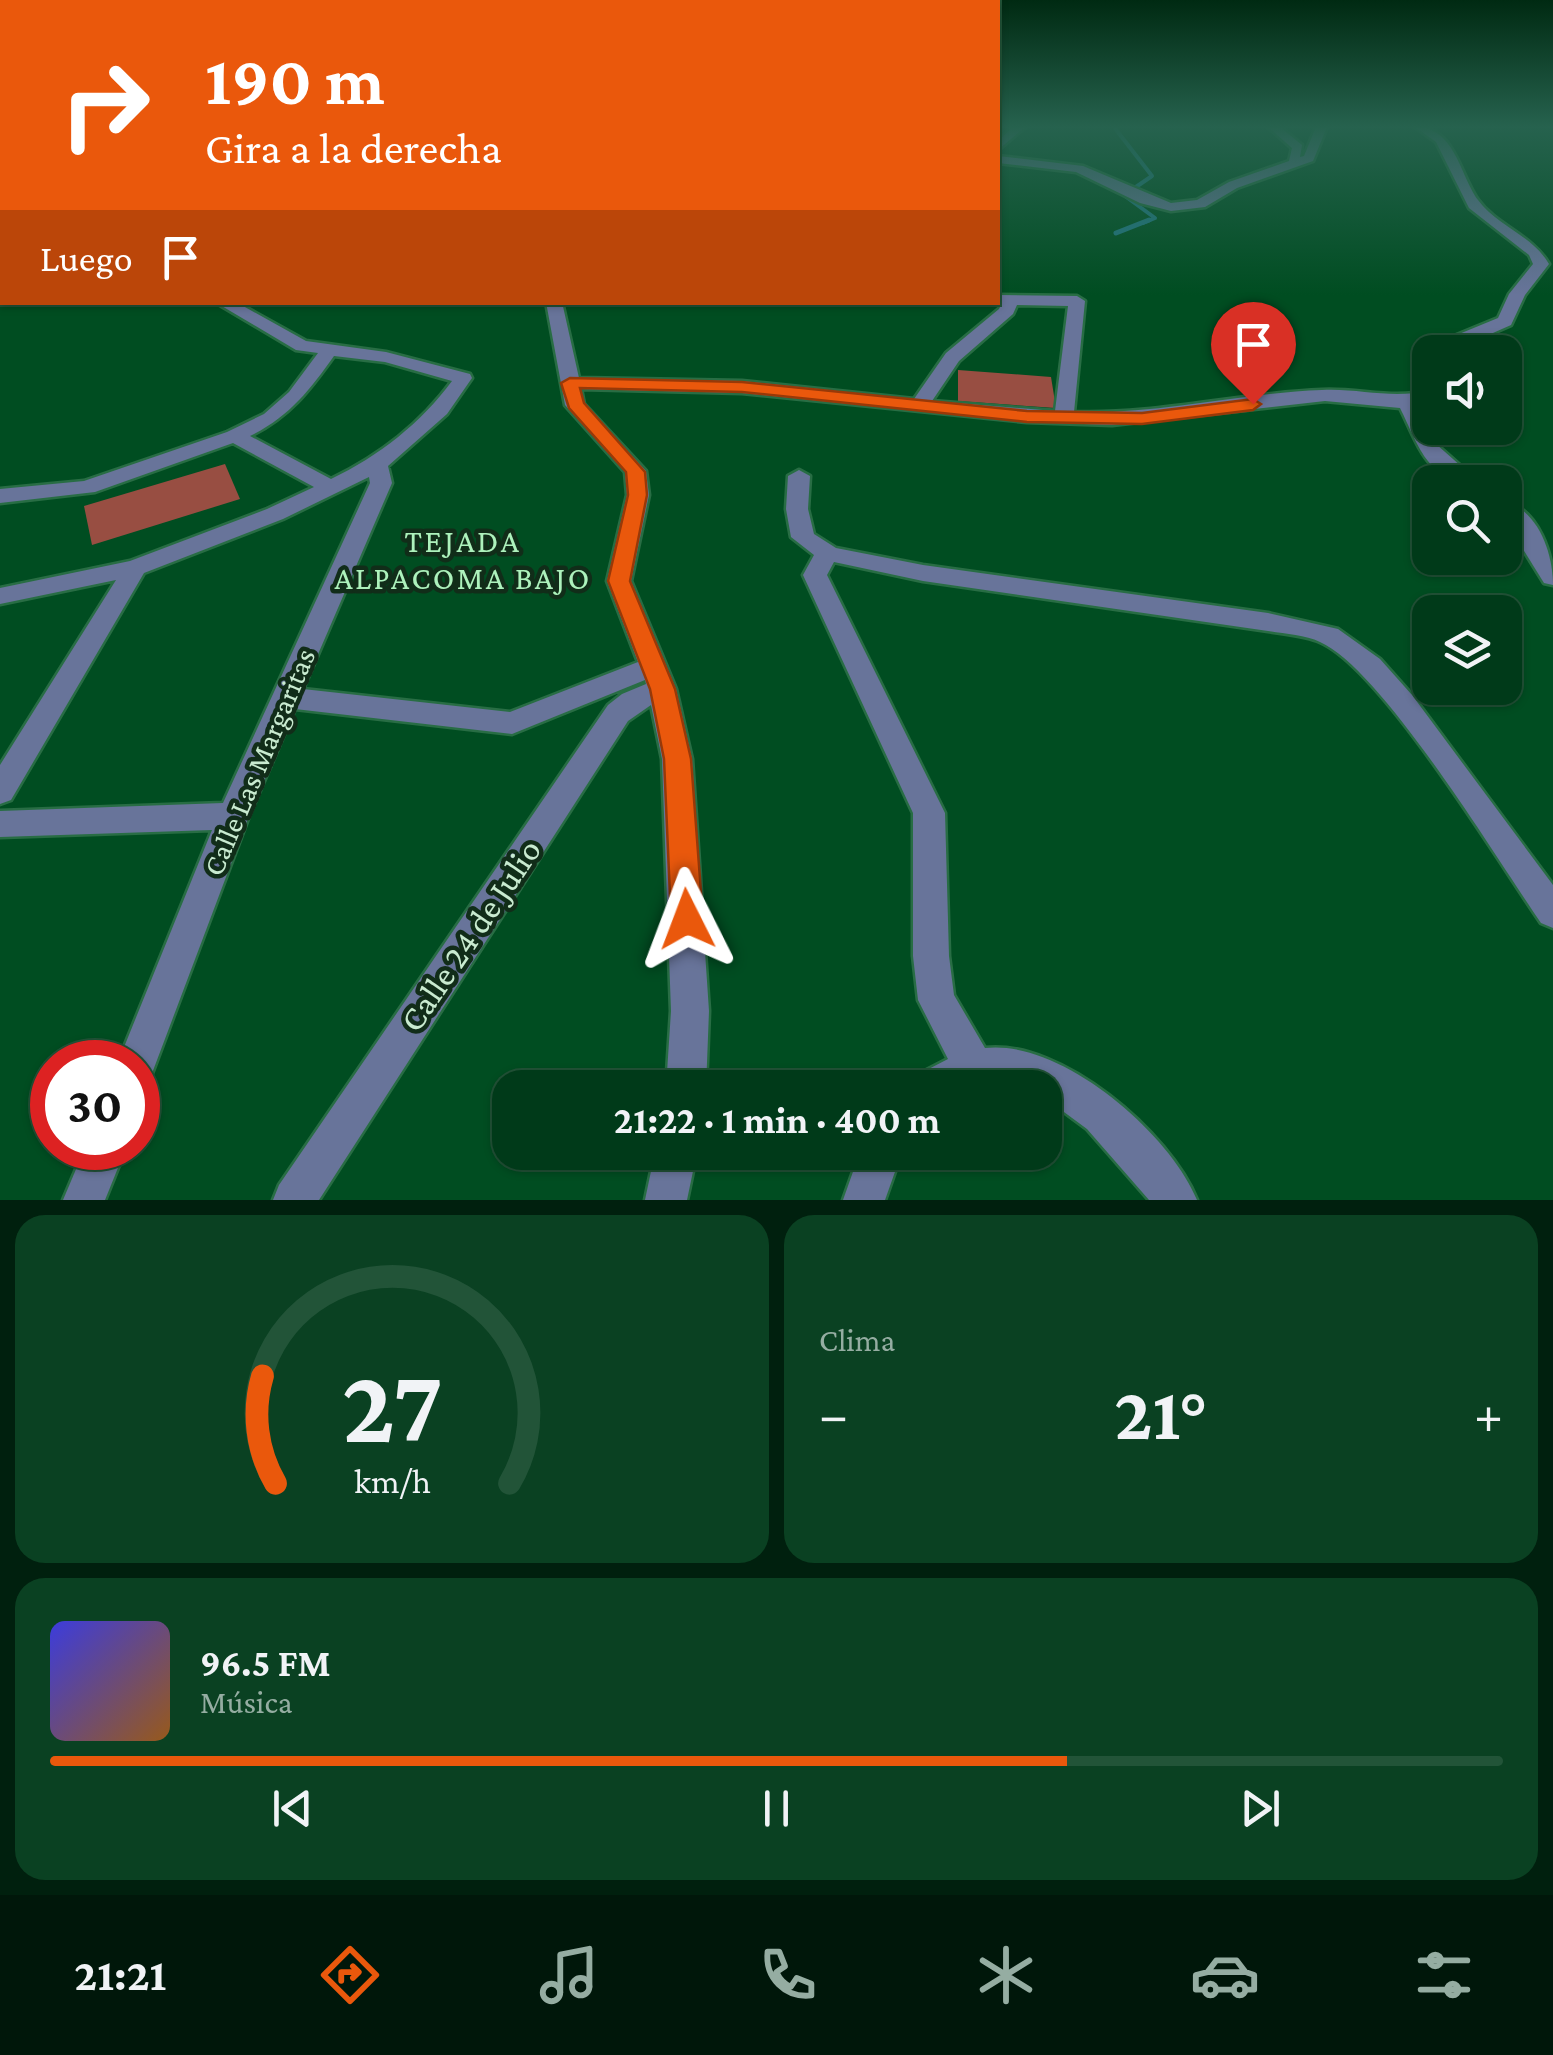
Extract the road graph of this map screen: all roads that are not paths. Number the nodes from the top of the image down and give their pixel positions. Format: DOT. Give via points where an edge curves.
graph roads {
  1 [pos="1109,183"];
  2 [pos="1240,183"];
  3 [pos="1462,183"];
  4 [pos="1004,300"];
  5 [pos="228,305"];
  6 [pos="555,305"];
  7 [pos="1471,335"];
  8 [pos="330,349"];
  9 [pos="570,383"];
  10 [pos="1412,401"];
  11 [pos="921,403"];
  12 [pos="1406,403"];
  13 [pos="1064,417"];
  14 [pos="234,436"];
  15 [pos="1443,465"];
  16 [pos="374,466"];
  17 [pos="799,476"];
  18 [pos="331,487"];
  19 [pos="0,496"];
  20 [pos="1522,523"];
  21 [pos="829,554"];
  22 [pos="134,568"];
  23 [pos="1553,577"];
  24 [pos="0,596"];
  25 [pos="658,677"];
  26 [pos="286,698"];
  27 [pos="0,791"];
  28 [pos="233,816"];
  29 [pos="0,824"];
  30 [pos="1553,912"];
  31 [pos="146,1040"];
  32 [pos="974,1066"];
  33 [pos="687,1070"];
  34 [pos="967,1070"];
  35 [pos="96,1170"];
  36 [pos="672,1170"];
  37 [pos="875,1170"];
  38 [pos="84,1200"];
  39 [pos="294,1200"];
  40 [pos="666,1200"];
  41 [pos="864,1200"];
  42 [pos="1176,1200"];
  1 -- 2 [label="street" via="1171,207 1200,204"];
  3 -- 7 [label="street" via="1474,205 1541,264 1505,322"];
  4 -- 11 [label="street" via="1007,310 952,357"];
  4 -- 13 [label="street" via="1077,301"];
  5 -- 8 [label="street" via="302,346"];
  6 -- 9 [label="street"];
  8 -- 14 [label="street" via="296,396"];
  8 -- 16 [label="street" via="464,378 410,440"];
  9 -- 11 [label="street" via="742,387"];
  9 -- 25 [label="street" via="575,404 635,472 638,495 619,581"];
  10 -- 12 [label="street"];
  11 -- 13 [label="street"];
  12 -- 13 [label="street" via="1325,396 1142,418"];
  12 -- 15 [label="street" via="1422,440"];
  14 -- 18 [label="street"];
  14 -- 19 [label="street" via="87,487"];
  16 -- 18 [label="street"];
  16 -- 26 [label="street, Calle Las Margaritas" via="381,484"];
  17 -- 21 [label="street" via="803,537"];
  18 -- 22 [label="street"];
  20 -- 23 [label="street"];
  21 -- 30 [label="street" via="1329,635 1402,702"];
  21 -- 32 [label="street" via="815,576 930,813 936,1000"];
  22 -- 24 [label="street"];
  22 -- 27 [label="street"];
  25 -- 26 [label="street" via="512,723"];
  25 -- 33 [label="street" via="678,759"];
  25 -- 39 [label="street, Calle 24 de Julio" via="618,713"];
  26 -- 28 [label="street, Calle Las Margaritas"];
  28 -- 29 [label="street"];
  28 -- 31 [label="street, Calle Las Margaritas"];
  32 -- 34 [label="street"];
  32 -- 42 [label="street" via="1016,1066 1053,1079 1099,1110"];
  35 -- 38 [label="street"];
  36 -- 40 [label="street"];
  37 -- 41 [label="street"];
}
